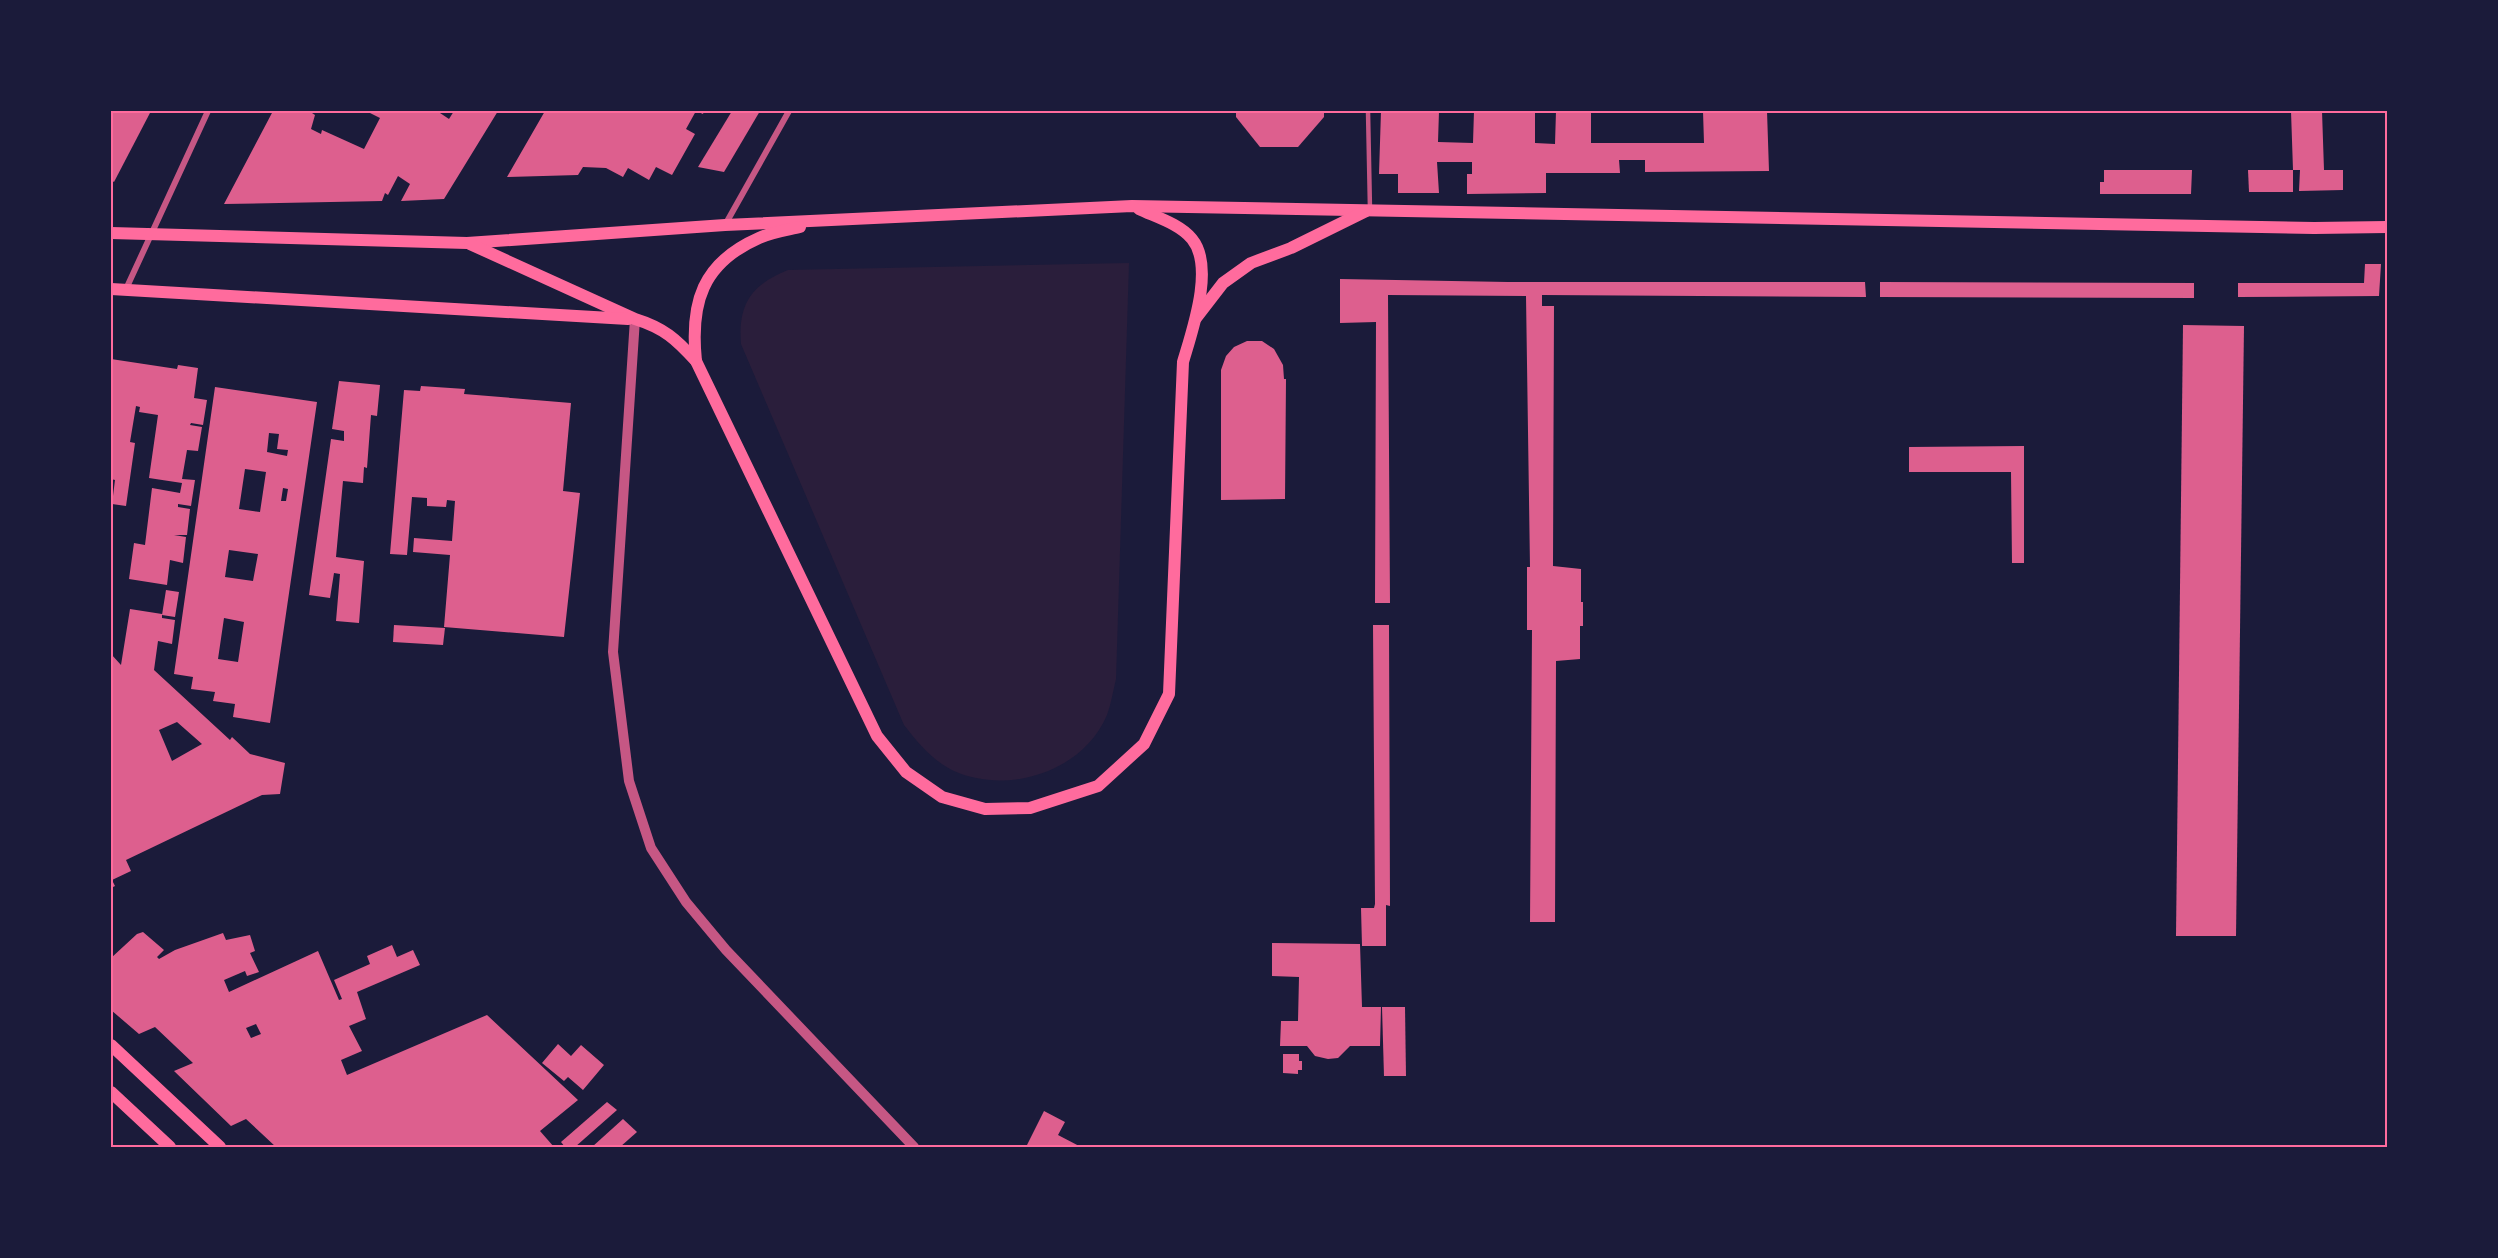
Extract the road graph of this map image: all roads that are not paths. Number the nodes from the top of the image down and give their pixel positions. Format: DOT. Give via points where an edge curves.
graph roads {
  1 [pos="208,111"];
  2 [pos="789,111"];
  3 [pos="1368,111"];
  4 [pos="1132,206"];
  5 [pos="1370,210"];
  6 [pos="827,220"];
  7 [pos="725,225"];
  8 [pos="2387,226"];
  9 [pos="111,233"];
  10 [pos="151,234"];
  11 [pos="467,243"];
  12 [pos="111,289"];
  13 [pos="126,290"];
  14 [pos="635,320"];
  15 [pos="1194,321"];
  16 [pos="696,361"];
  17 [pos="111,1045"];
  18 [pos="111,1092"];
  19 [pos="170,1147"];
  20 [pos="220,1147"];
  21 [pos="914,1147"];
  1 -- 10 [label="street"];
  2 -- 7 [label="street"];
  3 -- 5 [label="lane"];
  4 -- 5 [label="main road"];
  4 -- 6 [label="main road"];
  4 -- 15 [label="main road" via="1181,229 1201,255"];
  5 -- 8 [label="main road" via="2314,228"];
  5 -- 15 [label="main road" via="1251,263 1223,283"];
  6 -- 7 [label="main road"];
  6 -- 16 [label="main road" via="761,237 734,251 711,272 698,301 693,331"];
  7 -- 11 [label="main road"];
  9 -- 10 [label="main road"];
  10 -- 11 [label="main road"];
  10 -- 13 [label="street"];
  11 -- 14 [label="main road"];
  12 -- 13 [label="main road"];
  13 -- 14 [label="main road"];
  14 -- 16 [label="main road" via="658,326"];
  14 -- 21 [label="street" via="613,652 629,781 651,848 686,902 726,950"];
  15 -- 16 [label="main road" via="1183,362 1169,694 1144,744 1098,786 1030,808 985,809 942,797 906,772 877,736"];
  17 -- 20 [label="main road"];
  18 -- 19 [label="main road"];
}
